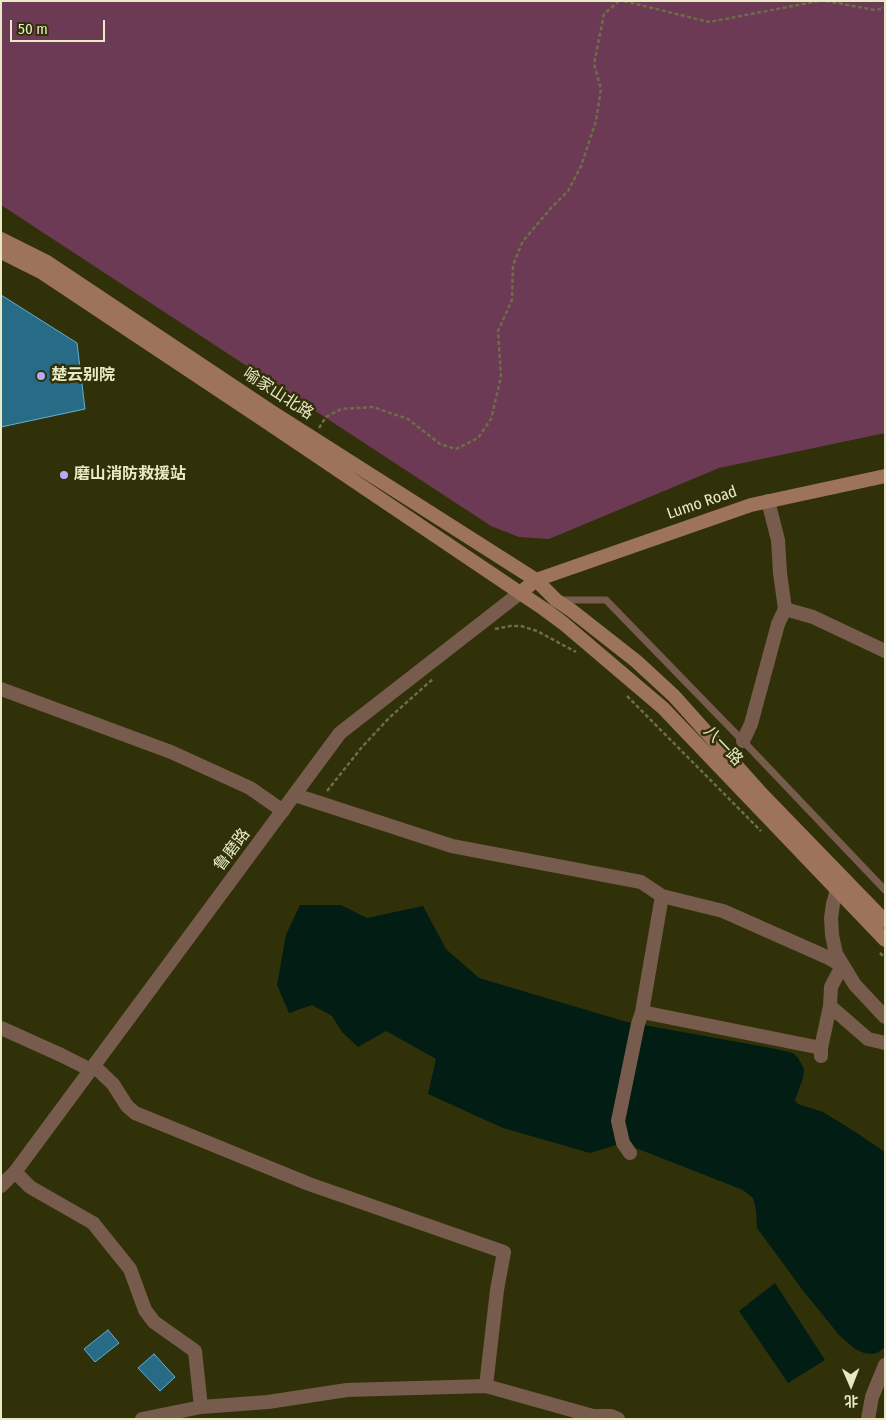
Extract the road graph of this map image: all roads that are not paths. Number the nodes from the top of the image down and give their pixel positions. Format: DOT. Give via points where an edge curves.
graph roads {
  1 [pos="1,239"];
  2 [pos="1,252"];
  3 [pos="885,476"];
  4 [pos="768,501"];
  5 [pos="536,580"];
  6 [pos="520,593"];
  7 [pos="556,600"];
  8 [pos="786,609"];
  9 [pos="885,652"];
  10 [pos="1,689"];
  11 [pos="743,741"];
  12 [pos="295,795"];
  13 [pos="283,811"];
  14 [pos="837,890"];
  15 [pos="885,890"];
  16 [pos="662,896"];
  17 [pos="885,921"];
  18 [pos="882,945"];
  19 [pos="842,966"];
  20 [pos="830,1006"];
  21 [pos="642,1012"];
  22 [pos="885,1016"];
  23 [pos="1,1028"];
  24 [pos="885,1042"];
  25 [pos="92,1068"];
  26 [pos="630,1154"];
  27 [pos="16,1172"];
  28 [pos="1,1186"];
  29 [pos="885,1365"];
  30 [pos="486,1386"];
  31 [pos="201,1407"];
  32 [pos="593,1418"];
  33 [pos="142,1419"];
  34 [pos="618,1419"];
  35 [pos="868,1419"];
  1 -- 5 [label="main road, 喻家山北路" via="47,262"];
  2 -- 6 [label="main road, 喻家山北路" via="41,272"];
  3 -- 4 [label="main road, Lumo Road"];
  4 -- 5 [label="main road, Lumo Road"];
  4 -- 8 [label="street" via="778,540"];
  5 -- 6 [label="main road, 鲁磨路"];
  5 -- 7 [label="main road, 八一路"];
  6 -- 12 [label="street, 鲁磨路" via="340,733"];
  6 -- 14 [label="main road, 八一路" via="563,623 663,708"];
  7 -- 11 [label="lane" via="606,600"];
  7 -- 17 [label="main road, 八一路" via="636,661 674,696 759,791"];
  8 -- 9 [label="street" via="813,617"];
  8 -- 11 [label="street" via="778,624 751,724"];
  10 -- 13 [label="street" via="171,752 250,788"];
  11 -- 15 [label="lane"];
  12 -- 13 [label="street, 鲁磨路"];
  12 -- 16 [label="street" via="452,846 640,882"];
  13 -- 25 [label="street, 鲁磨路"];
  14 -- 18 [label="main road, 八一路"];
  14 -- 19 [label="street" via="831,918 832,935"];
  16 -- 19 [label="street" via="724,911"];
  16 -- 21 [label="street"];
  19 -- 20 [label="street" via="832,987"];
  19 -- 22 [label="street" via="855,985"];
  20 -- 21 [label="street" via="821,1052"];
  20 -- 24 [label="street" via="868,1039"];
  21 -- 26 [label="street" via="618,1121 623,1143"];
  23 -- 25 [label="street"];
  25 -- 27 [label="street, 鲁磨路"];
  25 -- 30 [label="street" via="114,1084 127,1106 136,1113 310,1184 504,1252"];
  27 -- 28 [label="street, 鲁磨路"];
  27 -- 31 [label="street" via="30,1187 93,1223 130,1269 144,1310 154,1322 195,1352"];
  29 -- 35 [label="street" via="872,1397"];
  30 -- 31 [label="street" via="347,1390 268,1402"];
  30 -- 32 [label="street"];
  31 -- 33 [label="street"];
  32 -- 34 [label="street" via="611,1416"];
}
